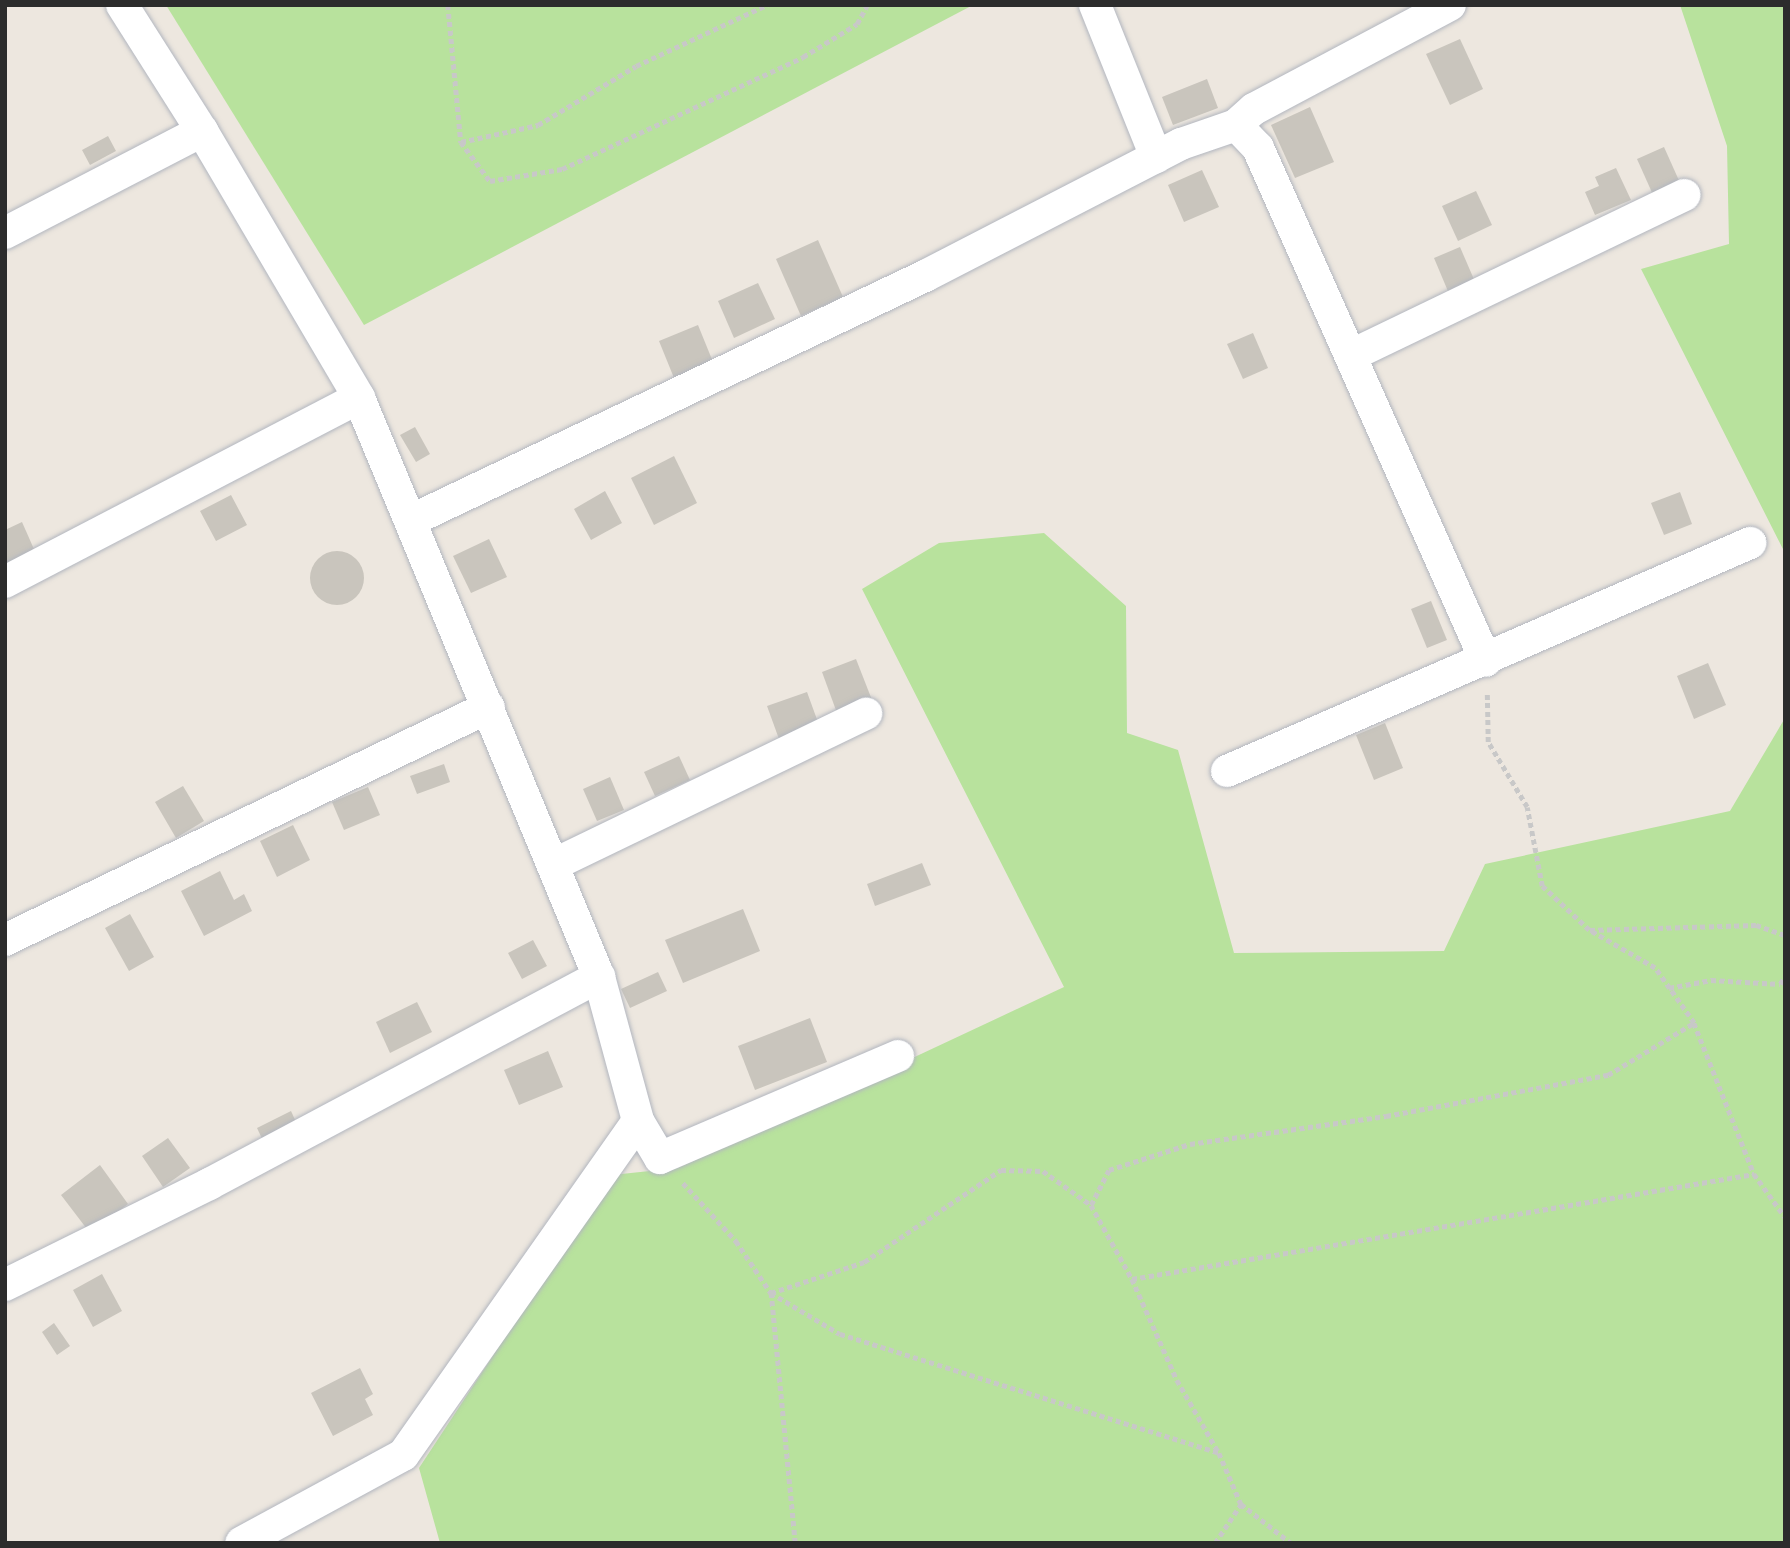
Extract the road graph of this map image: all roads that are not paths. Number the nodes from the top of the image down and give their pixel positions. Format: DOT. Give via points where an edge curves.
graph roads {
  1 [pos="121,5"];
  2 [pos="1095,5"];
  3 [pos="1450,5"];
  4 [pos="1236,125"];
  5 [pos="202,131"];
  6 [pos="1156,157"];
  7 [pos="1685,195"];
  8 [pos="5,233"];
  9 [pos="1352,355"];
  10 [pos="359,398"];
  11 [pos="412,520"];
  12 [pos="1750,543"];
  13 [pos="5,582"];
  14 [pos="1486,661"];
  15 [pos="489,707"];
  16 [pos="866,714"];
  17 [pos="1227,771"];
  18 [pos="553,864"];
  19 [pos="5,940"];
  20 [pos="599,977"];
  21 [pos="898,1056"];
  22 [pos="638,1121"];
  23 [pos="5,1285"];
  24 [pos="241,1543"];
  1 -- 5 [label="street"];
  2 -- 6 [label="street"];
  3 -- 4 [label="street" via="1254,108"];
  4 -- 6 [label="street"];
  4 -- 9 [label="street" via="1258,148"];
  5 -- 8 [label="street"];
  5 -- 10 [label="street"];
  6 -- 11 [label="street" via="925,276"];
  7 -- 9 [label="street"];
  9 -- 14 [label="street"];
  10 -- 11 [label="street"];
  10 -- 13 [label="street"];
  11 -- 15 [label="street"];
  12 -- 14 [label="street"];
  14 -- 17 [label="street"];
  15 -- 18 [label="street"];
  15 -- 19 [label="street"];
  16 -- 18 [label="street"];
  18 -- 20 [label="street"];
  20 -- 22 [label="street"];
  20 -- 23 [label="street" via="222,1177"];
  21 -- 22 [label="street" via="660,1158"];
  22 -- 24 [label="street" via="402,1455"];
}
